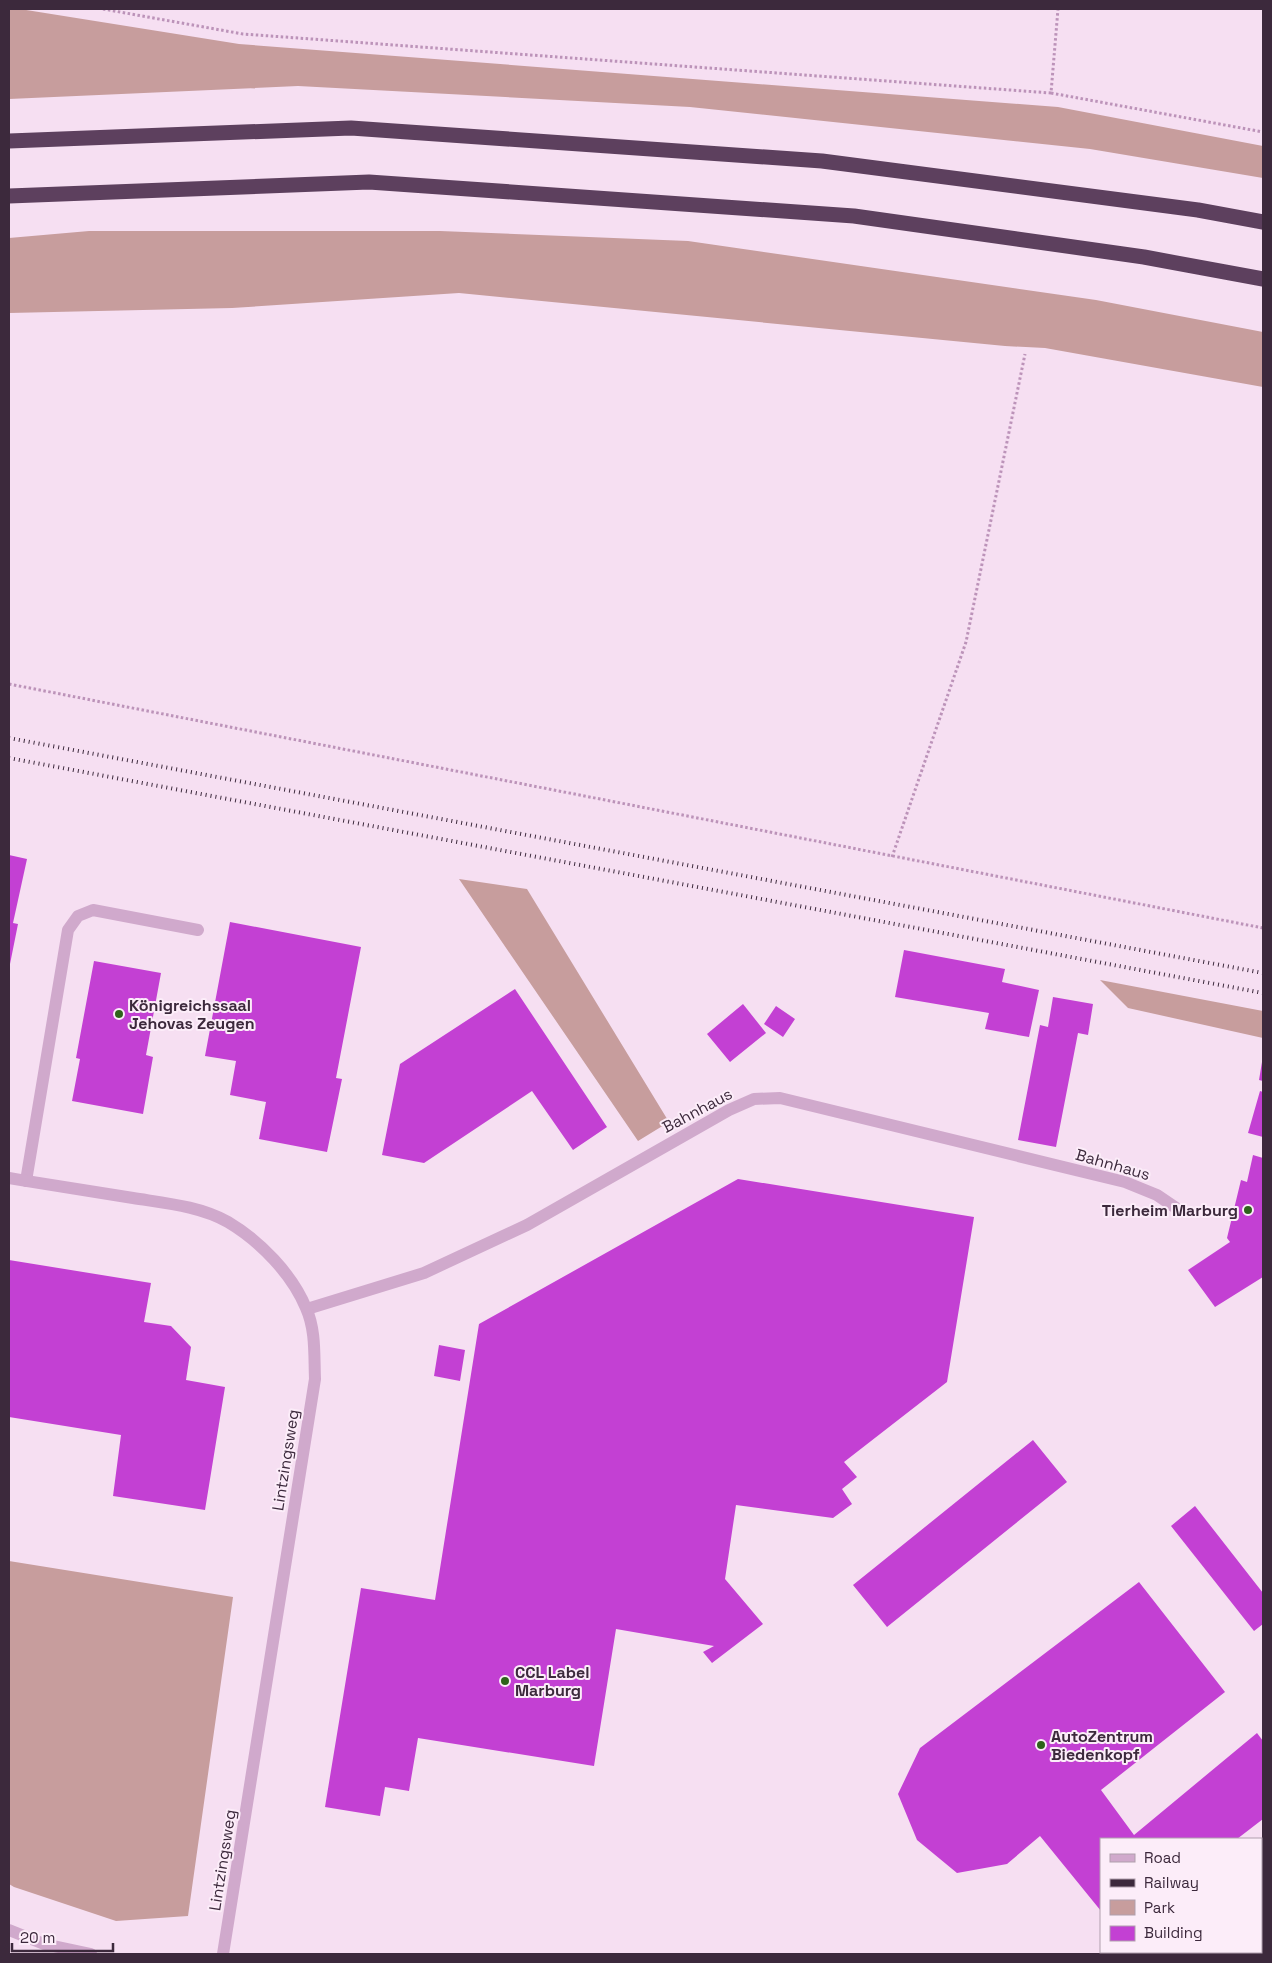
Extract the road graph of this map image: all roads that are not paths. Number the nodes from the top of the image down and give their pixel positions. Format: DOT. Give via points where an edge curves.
graph roads {
  1 [pos="9,141"];
  2 [pos="9,196"];
  3 [pos="1263,222"];
  4 [pos="1263,280"];
  5 [pos="198,930"];
  6 [pos="9,1178"];
  7 [pos="26,1181"];
  8 [pos="1182,1212"];
  9 [pos="307,1308"];
  10 [pos="9,1930"];
  11 [pos="91,1954"];
  12 [pos="223,1954"];
  1 -- 3 [label="highway" via="361,128 822,161 1188,209"];
  2 -- 4 [label="highway" via="379,182 854,216 1144,257"];
  5 -- 7 [label="street" via="93,910 78,916 68,930"];
  6 -- 7 [label="street, Lintzingsweg"];
  7 -- 9 [label="street, Lintzingsweg" via="166,1204 203,1212 228,1222 276,1262"];
  8 -- 9 [label="street, Bahnhaus" via="1157,1195 1125,1182 780,1098 754,1099 729,1110 527,1225 424,1274"];
  9 -- 12 [label="street, Lintzingsweg" via="314,1340 315,1379"];
  10 -- 11 [label="street" via="44,1944"];
}
